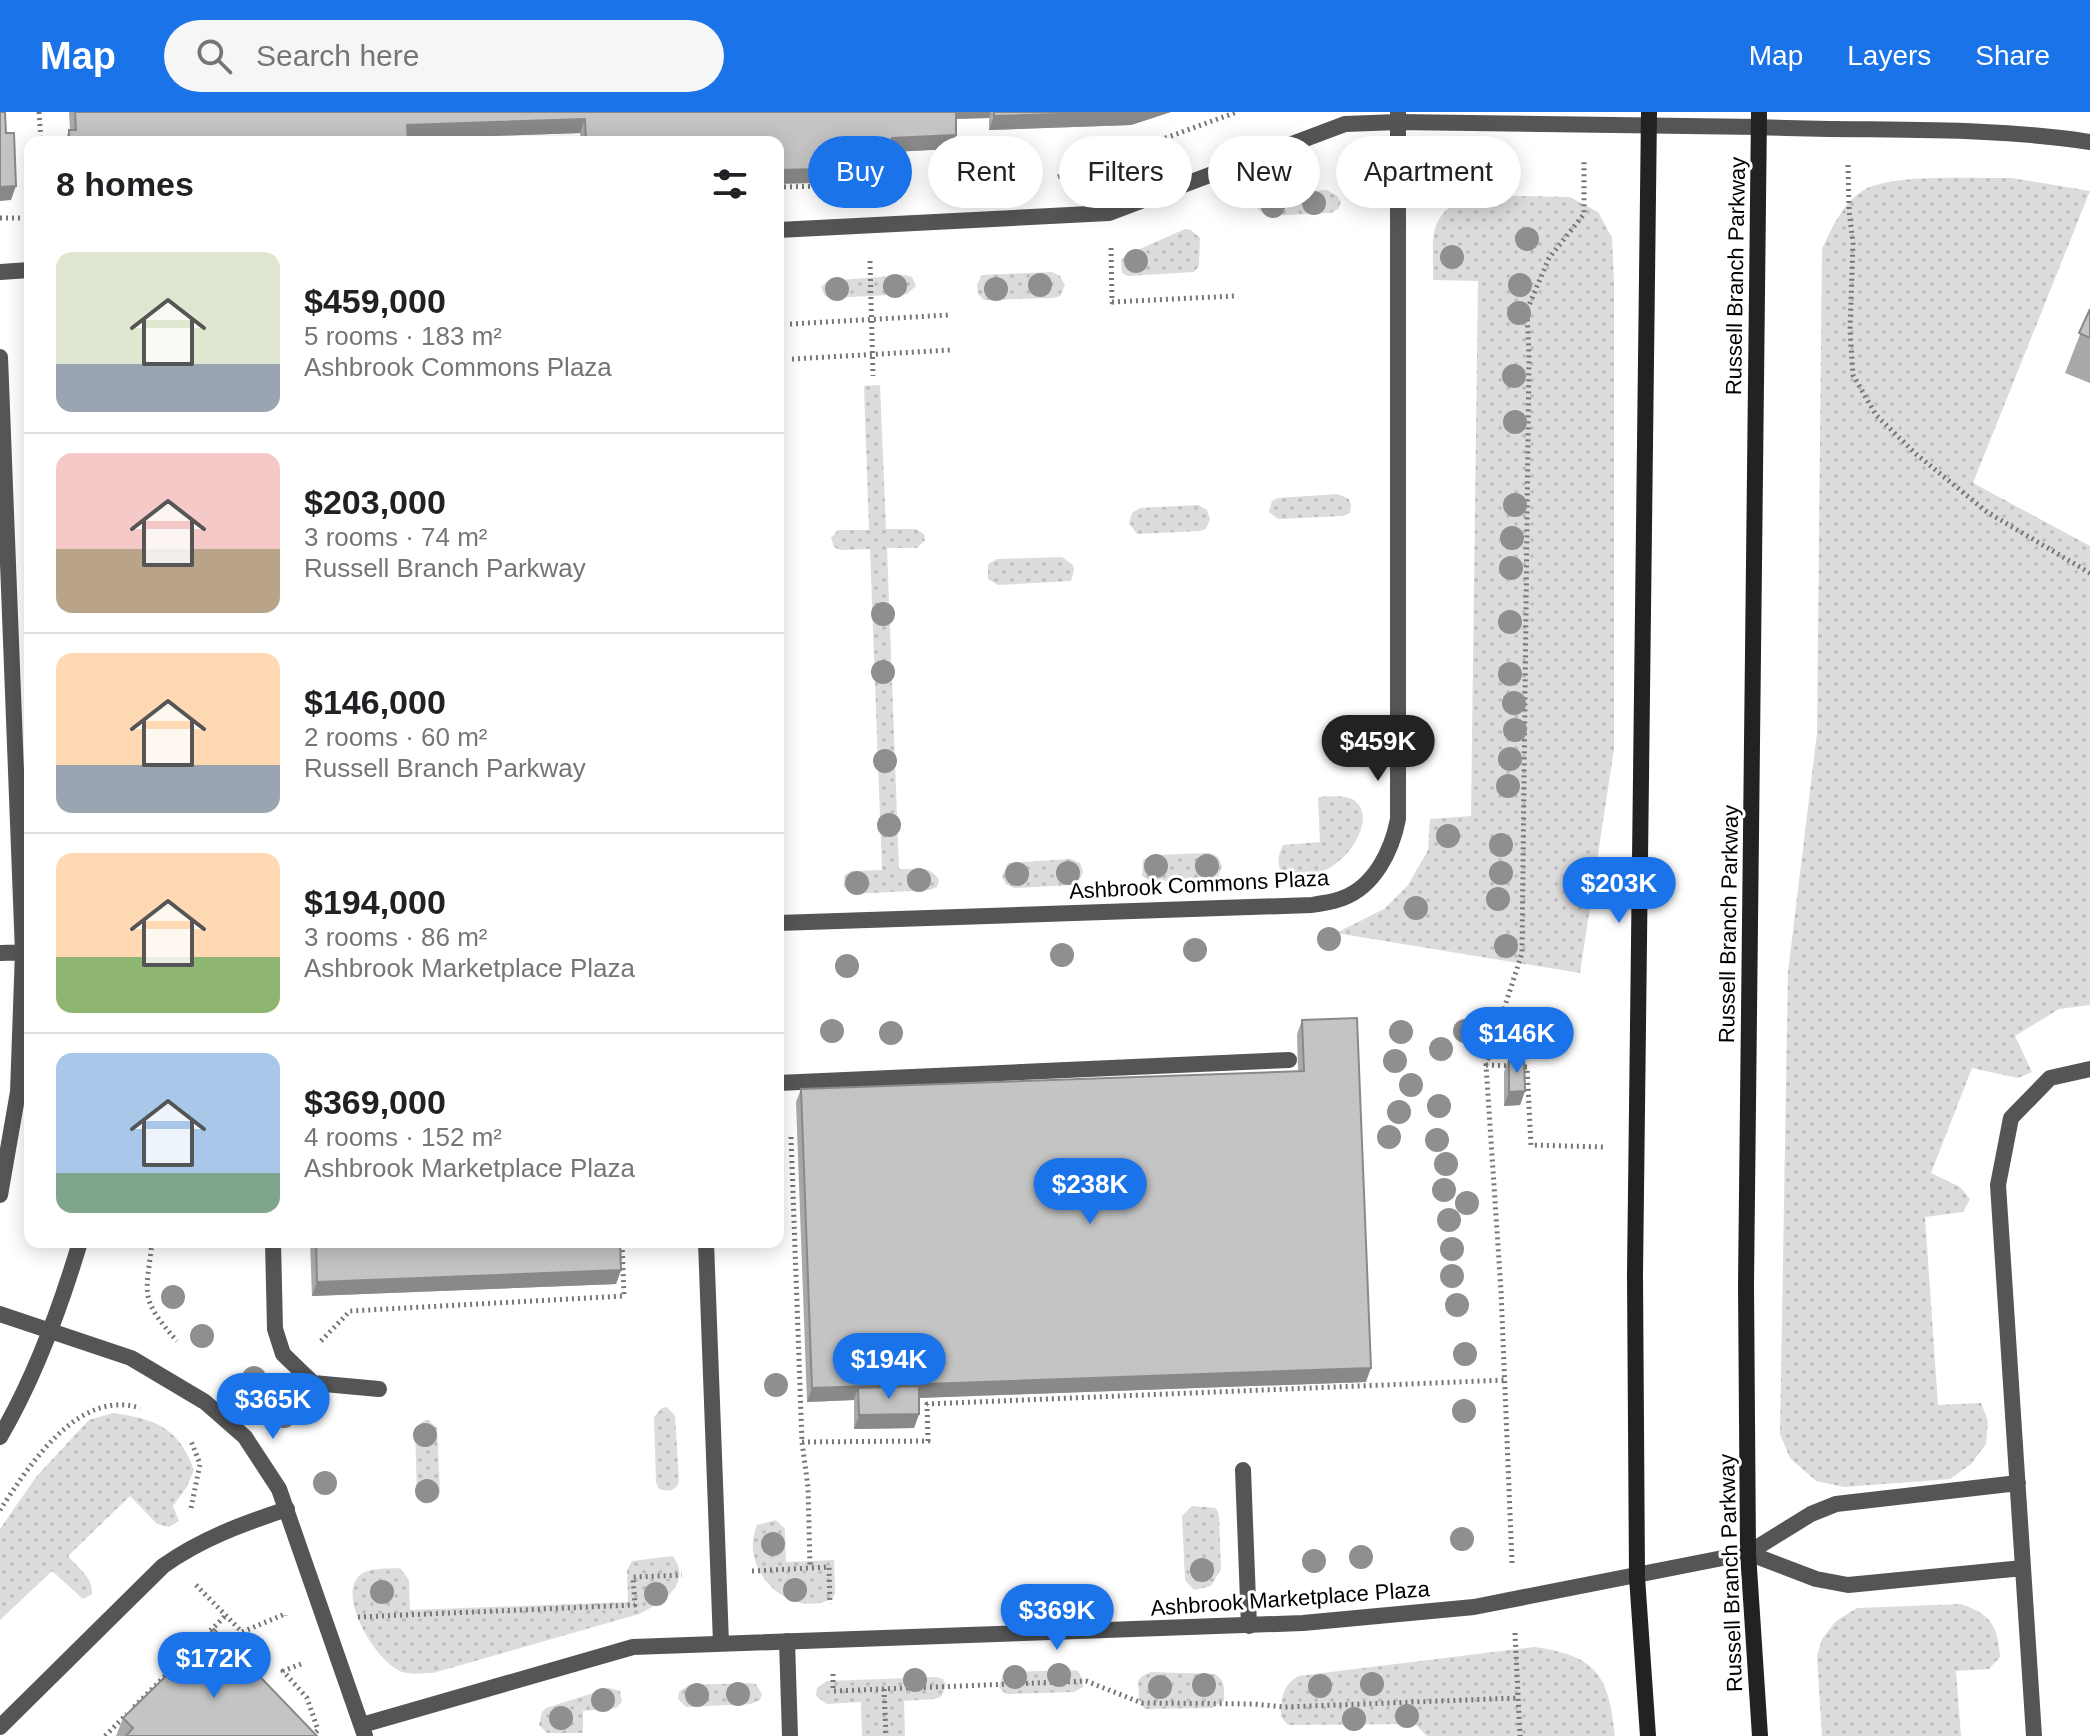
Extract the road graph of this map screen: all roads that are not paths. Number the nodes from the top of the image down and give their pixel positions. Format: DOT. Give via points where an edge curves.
graph roads {
  1 [pos="1398,117"];
  2 [pos="1649,119"];
  3 [pos="1759,120"];
  4 [pos="2090,142"];
  5 [pos="784,230"];
  6 [pos="24,270"];
  7 [pos="0,272"];
  8 [pos="0,357"];
  9 [pos="24,906"];
  10 [pos="784,923"];
  11 [pos="24,952"];
  12 [pos="0,953"];
  13 [pos="24,987"];
  14 [pos="1289,1060"];
  15 [pos="2090,1069"];
  16 [pos="784,1083"];
  17 [pos="0,1195"];
  18 [pos="78,1248"];
  19 [pos="273,1248"];
  20 [pos="706,1248"];
  21 [pos="0,1314"];
  22 [pos="50,1331"];
  23 [pos="379,1389"];
  24 [pos="0,1437"];
  25 [pos="1243,1470"];
  26 [pos="2018,1483"];
  27 [pos="287,1509"];
  28 [pos="1748,1553"];
  29 [pos="2023,1568"];
  30 [pos="1637,1577"];
  31 [pos="1249,1626"];
  32 [pos="787,1641"];
  33 [pos="721,1643"];
  34 [pos="0,1727"];
  35 [pos="363,1731"];
  36 [pos="790,1736"];
  37 [pos="1648,1736"];
  38 [pos="1760,1736"];
  39 [pos="2034,1736"];
  1 -- 2 [label="street" via="1584,123"];
  1 -- 5 [label="street" via="1345,124 1109,213"];
  1 -- 10 [label="street, Ashbrook Commons Plaza" via="1398,819 1394,839 1374,876 1344,898 1312,905"];
  2 -- 3 [label="street"];
  2 -- 30 [label="main road" via="1635,1275"];
  3 -- 4 [label="street" via="1848,131 1960,129"];
  3 -- 28 [label="main road, Russell Branch Parkway" via="1746,1284"];
  6 -- 7 [label="street"];
  8 -- 9 [label="street"];
  11 -- 12 [label="street"];
  13 -- 17 [label="street" via="18,1092"];
  14 -- 16 [label="street"];
  15 -- 26 [label="street" via="2050,1078 2011,1118 1998,1185"];
  18 -- 22 [label="street"];
  19 -- 23 [label="street" via="275,1329 283,1354 313,1383"];
  20 -- 33 [label="street"];
  21 -- 22 [label="street, Ashbrook Marketplace Plaza"];
  22 -- 24 [label="street"];
  22 -- 27 [label="street, Ashbrook Marketplace Plaza" via="131,1358 205,1402 245,1437"];
  25 -- 31 [label="street"];
  26 -- 28 [label="street" via="1836,1504"];
  26 -- 29 [label="street"];
  27 -- 34 [label="street" via="190,1547 163,1566"];
  27 -- 35 [label="street, Ashbrook Marketplace Plaza"];
  28 -- 29 [label="street" via="1816,1579 1848,1585"];
  28 -- 30 [label="street, Ashbrook Marketplace Plaza"];
  28 -- 38 [label="main road, Russell Branch Parkway"];
  29 -- 39 [label="street"];
  30 -- 31 [label="street, Ashbrook Marketplace Plaza" via="1474,1607"];
  30 -- 37 [label="main road"];
  31 -- 32 [label="street, Ashbrook Marketplace Plaza"];
  32 -- 33 [label="street, Ashbrook Marketplace Plaza"];
  32 -- 36 [label="street"];
  33 -- 35 [label="street, Ashbrook Marketplace Plaza" via="633,1647"];
}
